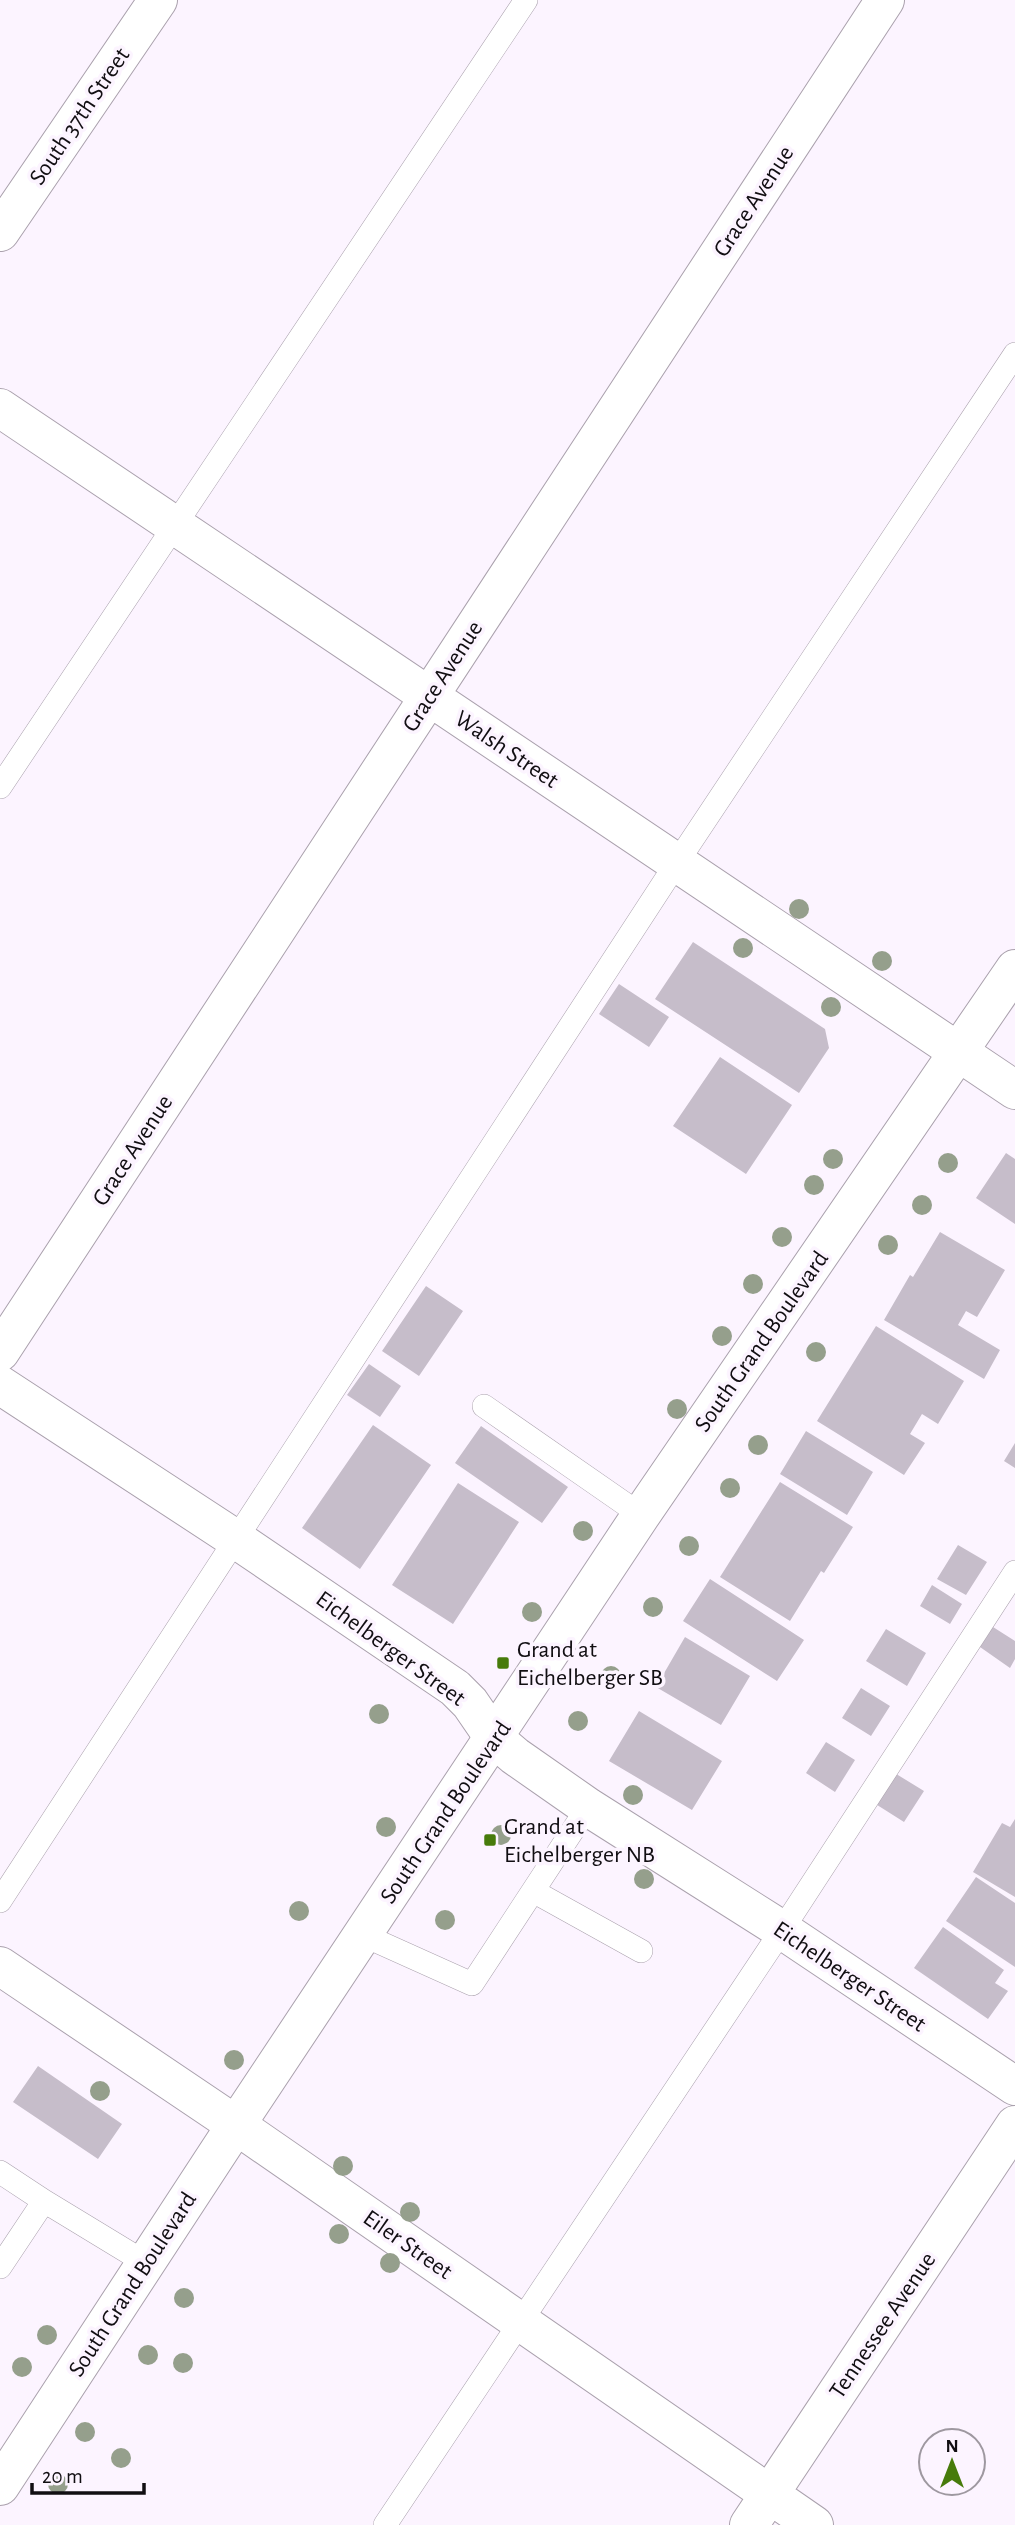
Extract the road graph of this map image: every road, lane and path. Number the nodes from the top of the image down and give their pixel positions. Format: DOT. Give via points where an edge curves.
graph roads {
  1 [pos="158,0"];
  2 [pos="526,0"];
  3 [pos="885,0"];
  4 [pos="0,232"];
  5 [pos="1015,354"];
  6 [pos="0,408"];
  7 [pos="174,525"];
  8 [pos="428,696"];
  9 [pos="0,788"];
  10 [pos="676,864"];
  11 [pos="1015,969"];
  12 [pos="960,1052"];
  13 [pos="1015,1090"];
  14 [pos="0,1352"];
  15 [pos="0,1385"];
  16 [pos="484,1406"];
  17 [pos="641,1515"];
  18 [pos="237,1540"];
  19 [pos="1015,1572"];
  20 [pos="494,1738"];
  21 [pos="588,1807"];
  22 [pos="533,1891"];
  23 [pos="0,1901"];
  24 [pos="782,1930"];
  25 [pos="363,1935"];
  26 [pos="641,1951"];
  27 [pos="0,1966"];
  28 [pos="1015,2087"];
  29 [pos="236,2125"];
  30 [pos="1015,2125"];
  31 [pos="0,2172"];
  32 [pos="44,2201"];
  33 [pos="146,2263"];
  34 [pos="0,2267"];
  35 [pos="521,2323"];
  36 [pos="0,2486"];
  37 [pos="759,2510"];
  38 [pos="385,2525"];
  39 [pos="814,2525"];
  1 -- 4 [label="street, South 37th Street"];
  2 -- 7 [label="lane"];
  3 -- 8 [label="street, Grace Avenue"];
  5 -- 10 [label="lane"];
  6 -- 7 [label="street, Walsh Street"];
  7 -- 8 [label="street, Walsh Street"];
  7 -- 9 [label="lane"];
  8 -- 10 [label="street, Walsh Street"];
  8 -- 14 [label="street, Grace Avenue"];
  10 -- 12 [label="street, Walsh Street"];
  10 -- 18 [label="lane"];
  11 -- 12 [label="street, South Grand Boulevard"];
  12 -- 13 [label="street, Walsh Street"];
  12 -- 17 [label="street, South Grand Boulevard"];
  15 -- 18 [label="street, Eichelberger Street"];
  16 -- 17 [label="lane"];
  17 -- 20 [label="street, South Grand Boulevard"];
  18 -- 20 [label="street, Eichelberger Street" via="454,1688"];
  18 -- 23 [label="lane"];
  19 -- 24 [label="lane"];
  20 -- 21 [label="street, Eichelberger Street"];
  20 -- 25 [label="street, South Grand Boulevard"];
  21 -- 22 [label="lane"];
  21 -- 24 [label="street, Eichelberger Street"];
  22 -- 25 [label="lane" via="472,1984"];
  22 -- 26 [label="lane"];
  24 -- 28 [label="street, Eichelberger Street"];
  24 -- 35 [label="lane"];
  25 -- 29 [label="street, South Grand Boulevard"];
  27 -- 29 [label="street, Eiler Street"];
  29 -- 33 [label="street, South Grand Boulevard"];
  29 -- 35 [label="street, Eiler Street"];
  30 -- 37 [label="street, Tennessee Avenue"];
  31 -- 32 [label="lane"];
  32 -- 33 [label="lane"];
  32 -- 34 [label="lane"];
  33 -- 36 [label="street, South Grand Boulevard"];
  35 -- 37 [label="street, Eiler Street"];
  35 -- 38 [label="lane"];
  37 -- 39 [label="street, Eiler Street"];
}
